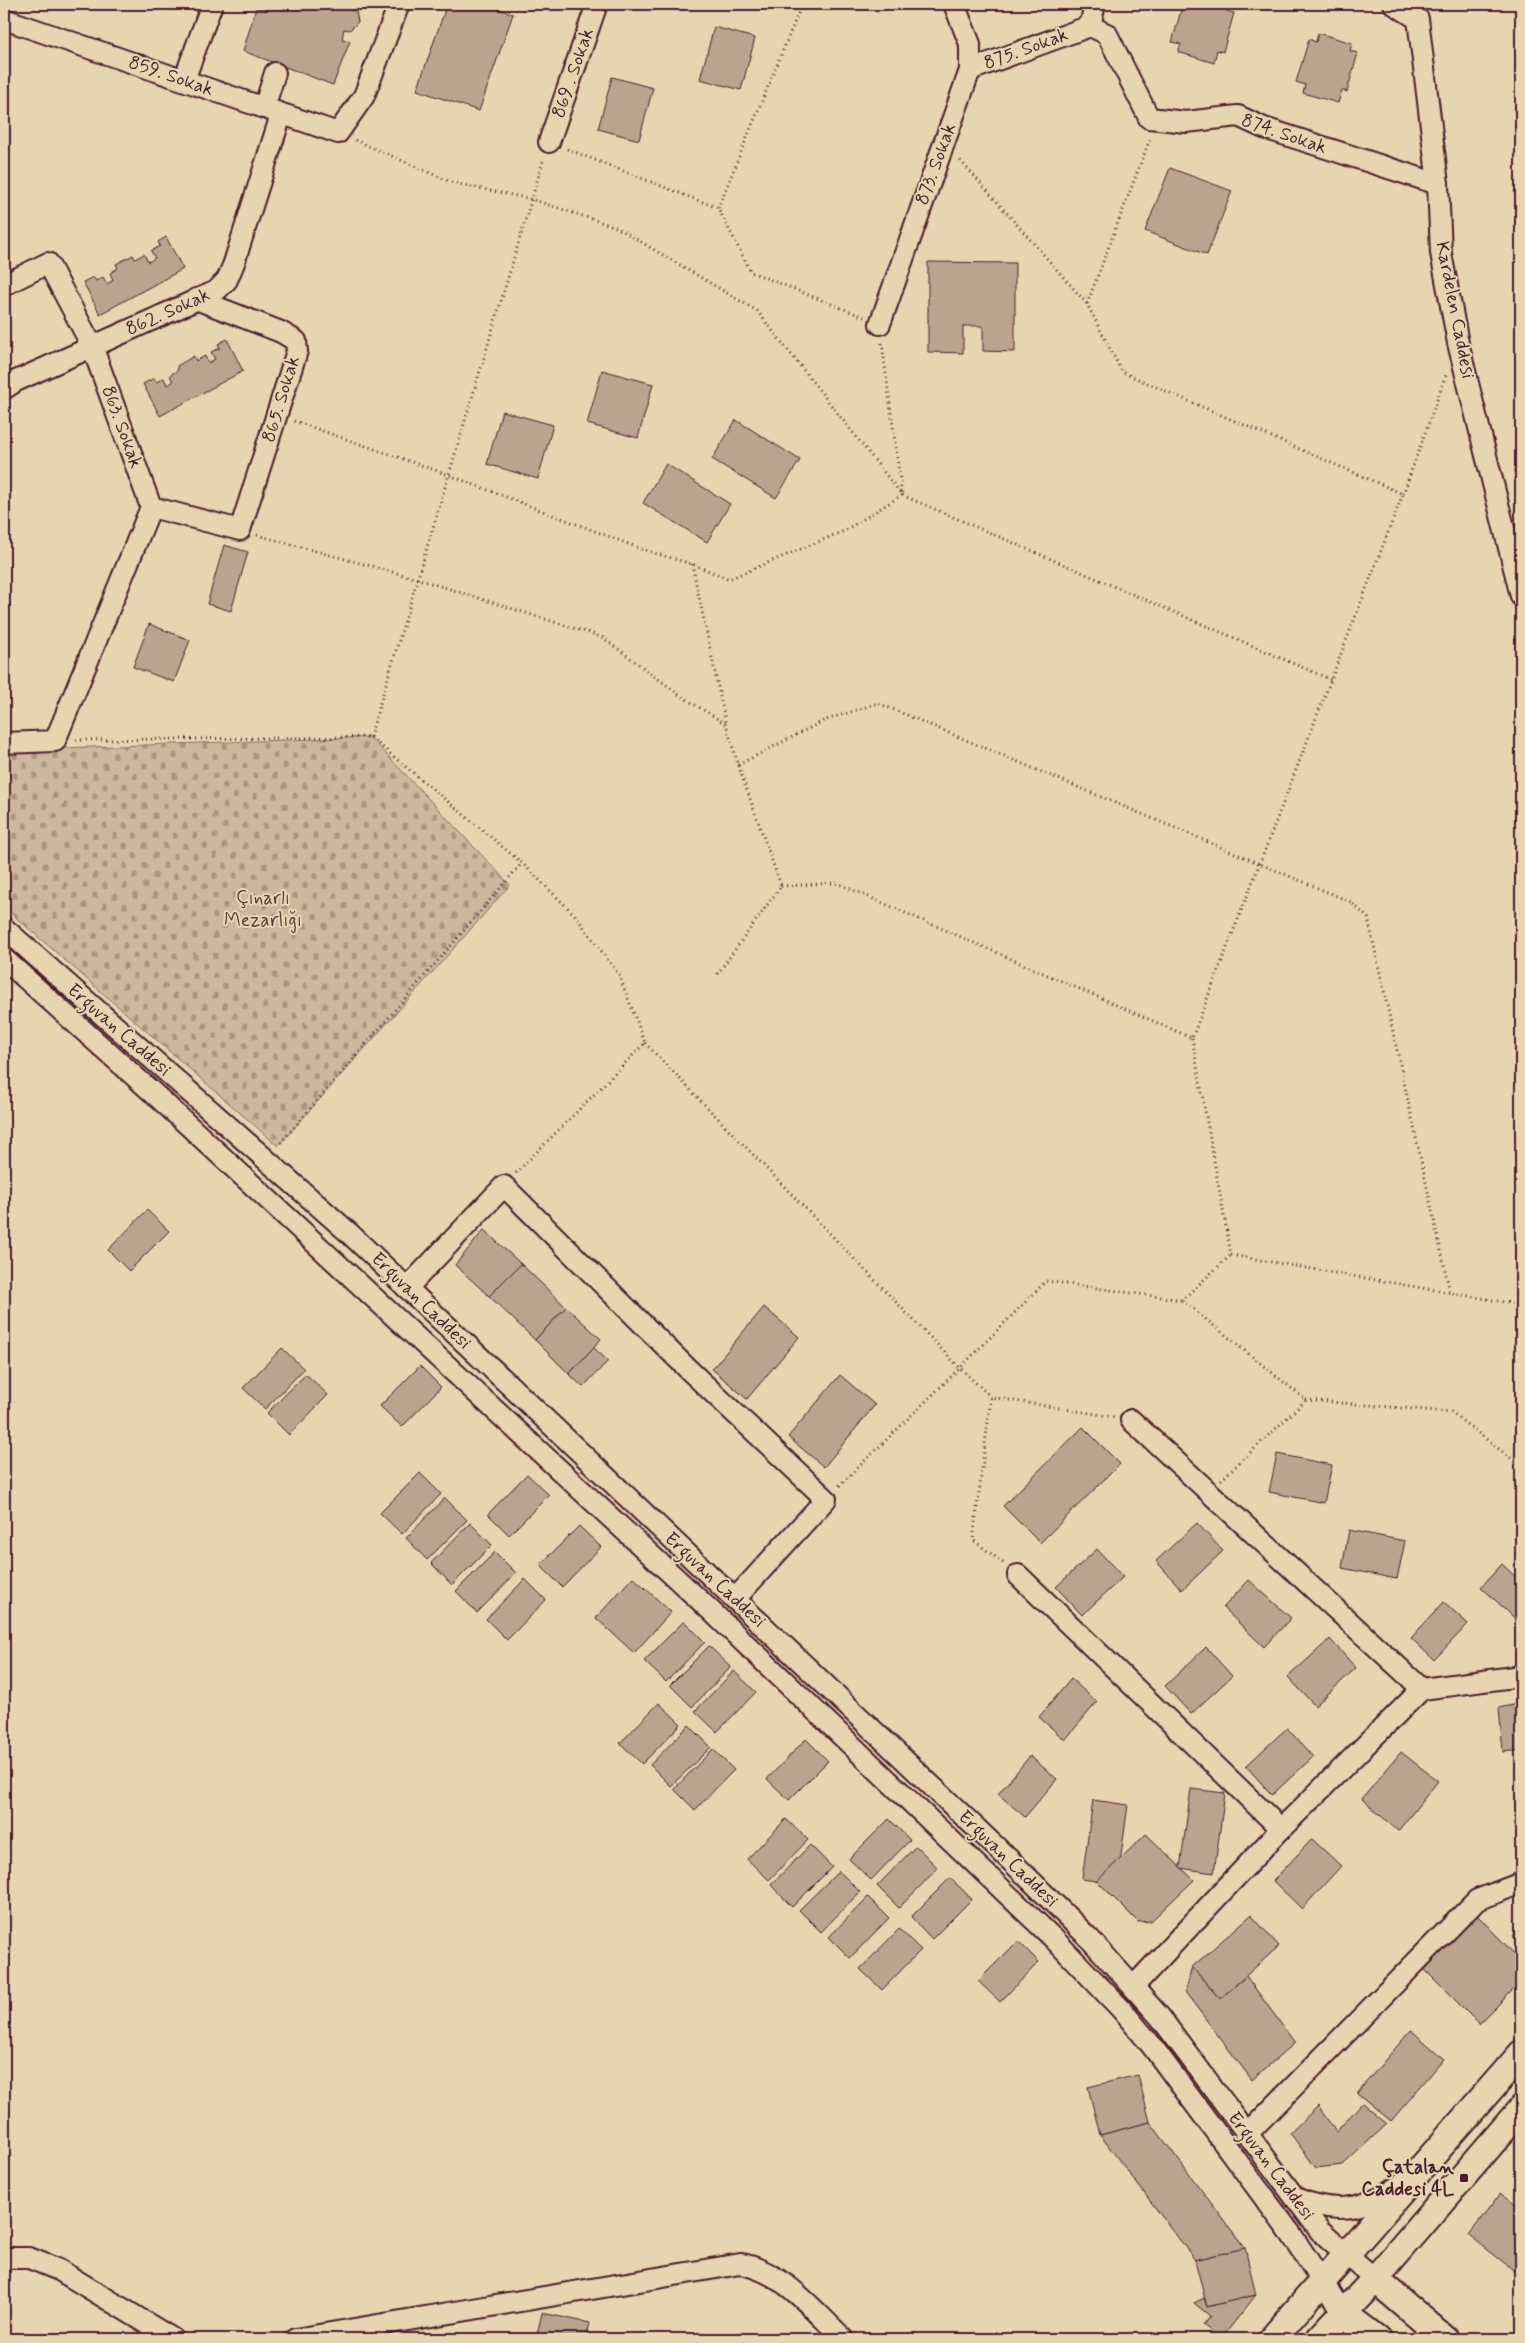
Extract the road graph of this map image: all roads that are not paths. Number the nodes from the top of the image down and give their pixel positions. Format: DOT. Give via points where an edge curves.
graph roads {
  1 [pos="212,4"];
  2 [pos="400,4"];
  3 [pos="597,4"];
  4 [pos="954,4"];
  5 [pos="1096,4"];
  6 [pos="1394,4"];
  7 [pos="4,18"];
  8 [pos="1090,26"];
  9 [pos="970,70"];
  10 [pos="275,73"];
  11 [pos="184,80"];
  12 [pos="273,111"];
  13 [pos="548,142"];
  14 [pos="1438,184"];
  15 [pos="4,285"];
  16 [pos="196,299"];
  17 [pos="880,324"];
  18 [pos="92,346"];
  19 [pos="4,389"];
  20 [pos="151,507"];
  21 [pos="1521,596"];
  22 [pos="4,743"];
  23 [pos="4,928"];
  24 [pos="5,961"];
  25 [pos="407,1288"];
  26 [pos="1131,1420"];
  27 [pos="1018,1576"];
  28 [pos="735,1600"];
  29 [pos="1521,1676"];
  30 [pos="1422,1689"];
  31 [pos="1281,1829"];
  32 [pos="1521,1883"];
  33 [pos="1133,1987"];
  34 [pos="1521,2054"];
  35 [pos="1521,2109"];
  36 [pos="1247,2134"];
  37 [pos="1416,2174"];
  38 [pos="1295,2198"];
  39 [pos="1347,2256"];
  40 [pos="4,2258"];
  41 [pos="1375,2278"];
  42 [pos="1322,2283"];
  43 [pos="1343,2313"];
  44 [pos="173,2339"];
  45 [pos="295,2339"];
  46 [pos="844,2339"];
  47 [pos="1272,2339"];
  48 [pos="1319,2339"];
  49 [pos="1377,2339"];
  50 [pos="1445,2339"];
  1 -- 11 [label="street"];
  2 -- 12 [label="street, 859. Sokak" via="364,96 338,133"];
  3 -- 13 [label="street, 869 . Sokak"];
  4 -- 9 [label="street, 873. Sokak" via="970,44"];
  5 -- 8 [label="street, 875. Sokak"];
  6 -- 14 [label="street, Kardelen Caddesi" via="1418,19"];
  7 -- 11 [label="street, 859. Sokak"];
  8 -- 9 [label="street, 875. Sokak"];
  8 -- 14 [label="street, 874. Sokak" via="1107,34 1149,118 1186,122 1238,116 1264,128"];
  9 -- 17 [label="street, 873. Sokak"];
  10 -- 12 [label="street, 862. Sokak"];
  11 -- 12 [label="street, 859. Sokak"];
  12 -- 16 [label="street, 862. Sokak" via="231,272 216,291"];
  14 -- 21 [label="street, Kardelen Caddesi" via="1441,252 1458,343"];
  15 -- 18 [label="street, 863. Sokak" via="48,263"];
  16 -- 18 [label="street, 862. Sokak"];
  16 -- 20 [label="street, 865. Sokak" via="296,341 294,363 240,530"];
  18 -- 19 [label="street, 862. Sokak" via="16,380"];
  18 -- 20 [label="street, 863. Sokak"];
  20 -- 22 [label="street" via="55,741"];
  23 -- 25 [label="street, Erguvan Caddesi"];
  24 -- 42 [label="street" via="161,1100 708,1608 1054,1939 1152,2046 1291,2234"];
  25 -- 28 [label="street, Erguvan Caddesi"];
  25 -- 28 [label="street" via="504,1186 689,1370 826,1499"];
  26 -- 30 [label="street"];
  27 -- 31 [label="street"];
  28 -- 33 [label="street, Erguvan Caddesi" via="1013,1863"];
  29 -- 30 [label="street"];
  30 -- 31 [label="street"];
  31 -- 33 [label="street"];
  32 -- 36 [label="street" via="1477,1900"];
  33 -- 36 [label="street, Erguvan Caddesi" via="1160,2017"];
  34 -- 37 [label="main road"];
  35 -- 41 [label="main road"];
  36 -- 38 [label="street, Erguvan Caddesi"];
  37 -- 38 [label="street" via="1369,2204 1350,2208 1318,2207"];
  37 -- 39 [label="main road"];
  38 -- 39 [label="street, Erguvan Caddesi" via="1320,2231"];
  39 -- 41 [label="street, Erguvan Caddesi"];
  39 -- 42 [label="main road"];
  40 -- 44 [label="street" via="28,2258 59,2270"];
  41 -- 43 [label="main road"];
  41 -- 50 [label="main road"];
  42 -- 43 [label="street"];
  42 -- 47 [label="main road"];
  43 -- 48 [label="main road"];
  43 -- 49 [label="main road"];
  45 -- 46 [label="street" via="740,2264 755,2266 781,2281"];
}
